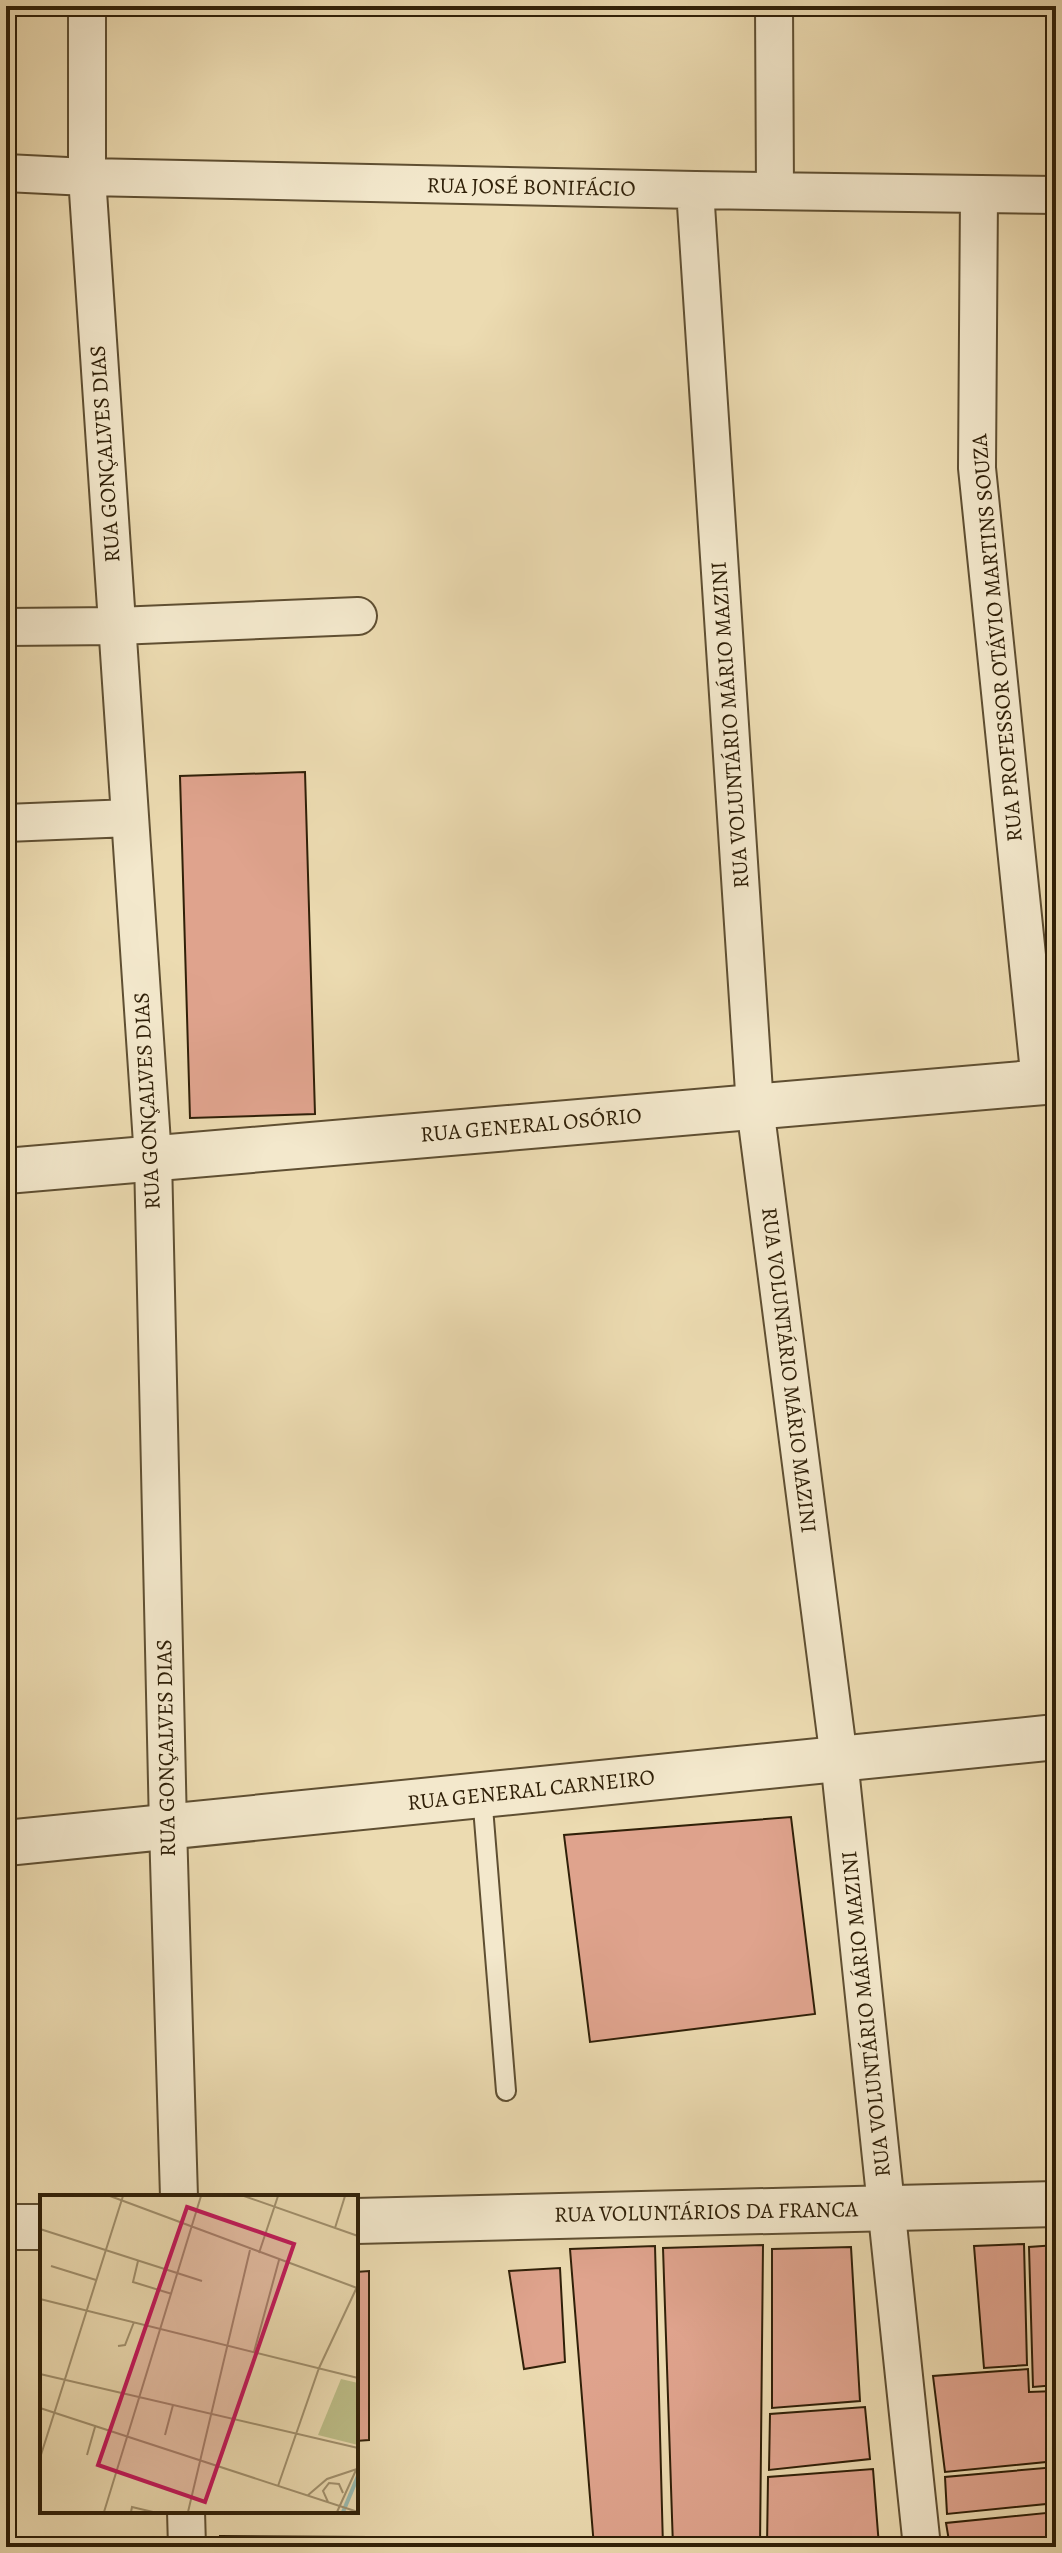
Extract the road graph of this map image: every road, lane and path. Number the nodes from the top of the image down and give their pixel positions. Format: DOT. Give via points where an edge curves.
graph roads {
  1 [pos="87,6"];
  2 [pos="774,6"];
  3 [pos="6,173"];
  4 [pos="87,177"];
  5 [pos="695,190"];
  6 [pos="775,191"];
  7 [pos="979,194"];
  8 [pos="1056,195"];
  9 [pos="358,616"];
  10 [pos="117,626"];
  11 [pos="6,627"];
  12 [pos="130,818"];
  13 [pos="6,823"];
  14 [pos="1048,1081"];
  15 [pos="755,1107"];
  16 [pos="153,1158"];
  17 [pos="6,1171"];
  18 [pos="1056,1737"];
  19 [pos="839,1759"];
  20 [pos="482,1795"];
  21 [pos="168,1827"];
  22 [pos="6,1843"];
  23 [pos="506,2091"];
  24 [pos="179,2195"];
  25 [pos="1056,2204"];
  26 [pos="886,2207"];
  27 [pos="358,2221"];
  28 [pos="6,2227"];
  29 [pos="40,2227"];
  30 [pos="186,2513"];
  31 [pos="187,2547"];
  32 [pos="922,2547"];
  1 -- 4 [label="street, RUA GONÇALVES DIAS"];
  2 -- 6 [label="street"];
  3 -- 4 [label="street, RUA JOSÉ BONIFÁCIO"];
  4 -- 5 [label="street, RUA JOSÉ BONIFÁCIO"];
  4 -- 10 [label="street, RUA GONÇALVES DIAS"];
  5 -- 6 [label="street, RUA JOSÉ BONIFÁCIO"];
  5 -- 15 [label="street, RUA VOLUNTÁRIO MÁRIO MAZINI"];
  6 -- 7 [label="street, RUA JOSÉ BONIFÁCIO"];
  7 -- 8 [label="street, RUA JOSÉ BONIFÁCIO"];
  7 -- 14 [label="street, RUA PROFESSOR OTÁVIO MARTINS SOUZA" via="977,468"];
  9 -- 10 [label="street"];
  10 -- 11 [label="street"];
  10 -- 12 [label="street, RUA GONÇALVES DIAS"];
  12 -- 13 [label="street"];
  12 -- 16 [label="street, RUA GONÇALVES DIAS"];
  14 -- 15 [label="street, RUA GENERAL OSÓRIO"];
  15 -- 16 [label="street, RUA GENERAL OSÓRIO"];
  15 -- 19 [label="street, RUA VOLUNTÁRIO MÁRIO MAZINI"];
  16 -- 17 [label="street, RUA GENERAL OSÓRIO"];
  16 -- 21 [label="street, RUA GONÇALVES DIAS"];
  18 -- 19 [label="street, RUA GENERAL CARNEIRO"];
  19 -- 20 [label="street, RUA GENERAL CARNEIRO"];
  19 -- 26 [label="street, RUA VOLUNTÁRIO MÁRIO MAZINI"];
  20 -- 21 [label="street, RUA GENERAL CARNEIRO"];
  20 -- 23 [label="lane"];
  21 -- 22 [label="street, RUA GENERAL CARNEIRO"];
  21 -- 24 [label="street, RUA GONÇALVES DIAS"];
  25 -- 26 [label="street, RUA VOLUNTÁRIOS DA FRANCA"];
  26 -- 27 [label="street, RUA VOLUNTÁRIOS DA FRANCA"];
  26 -- 32 [label="street, RUA VOLUNTÁRIO MÁRIO MAZINI"];
  28 -- 29 [label="street"];
  30 -- 31 [label="street"];
}
